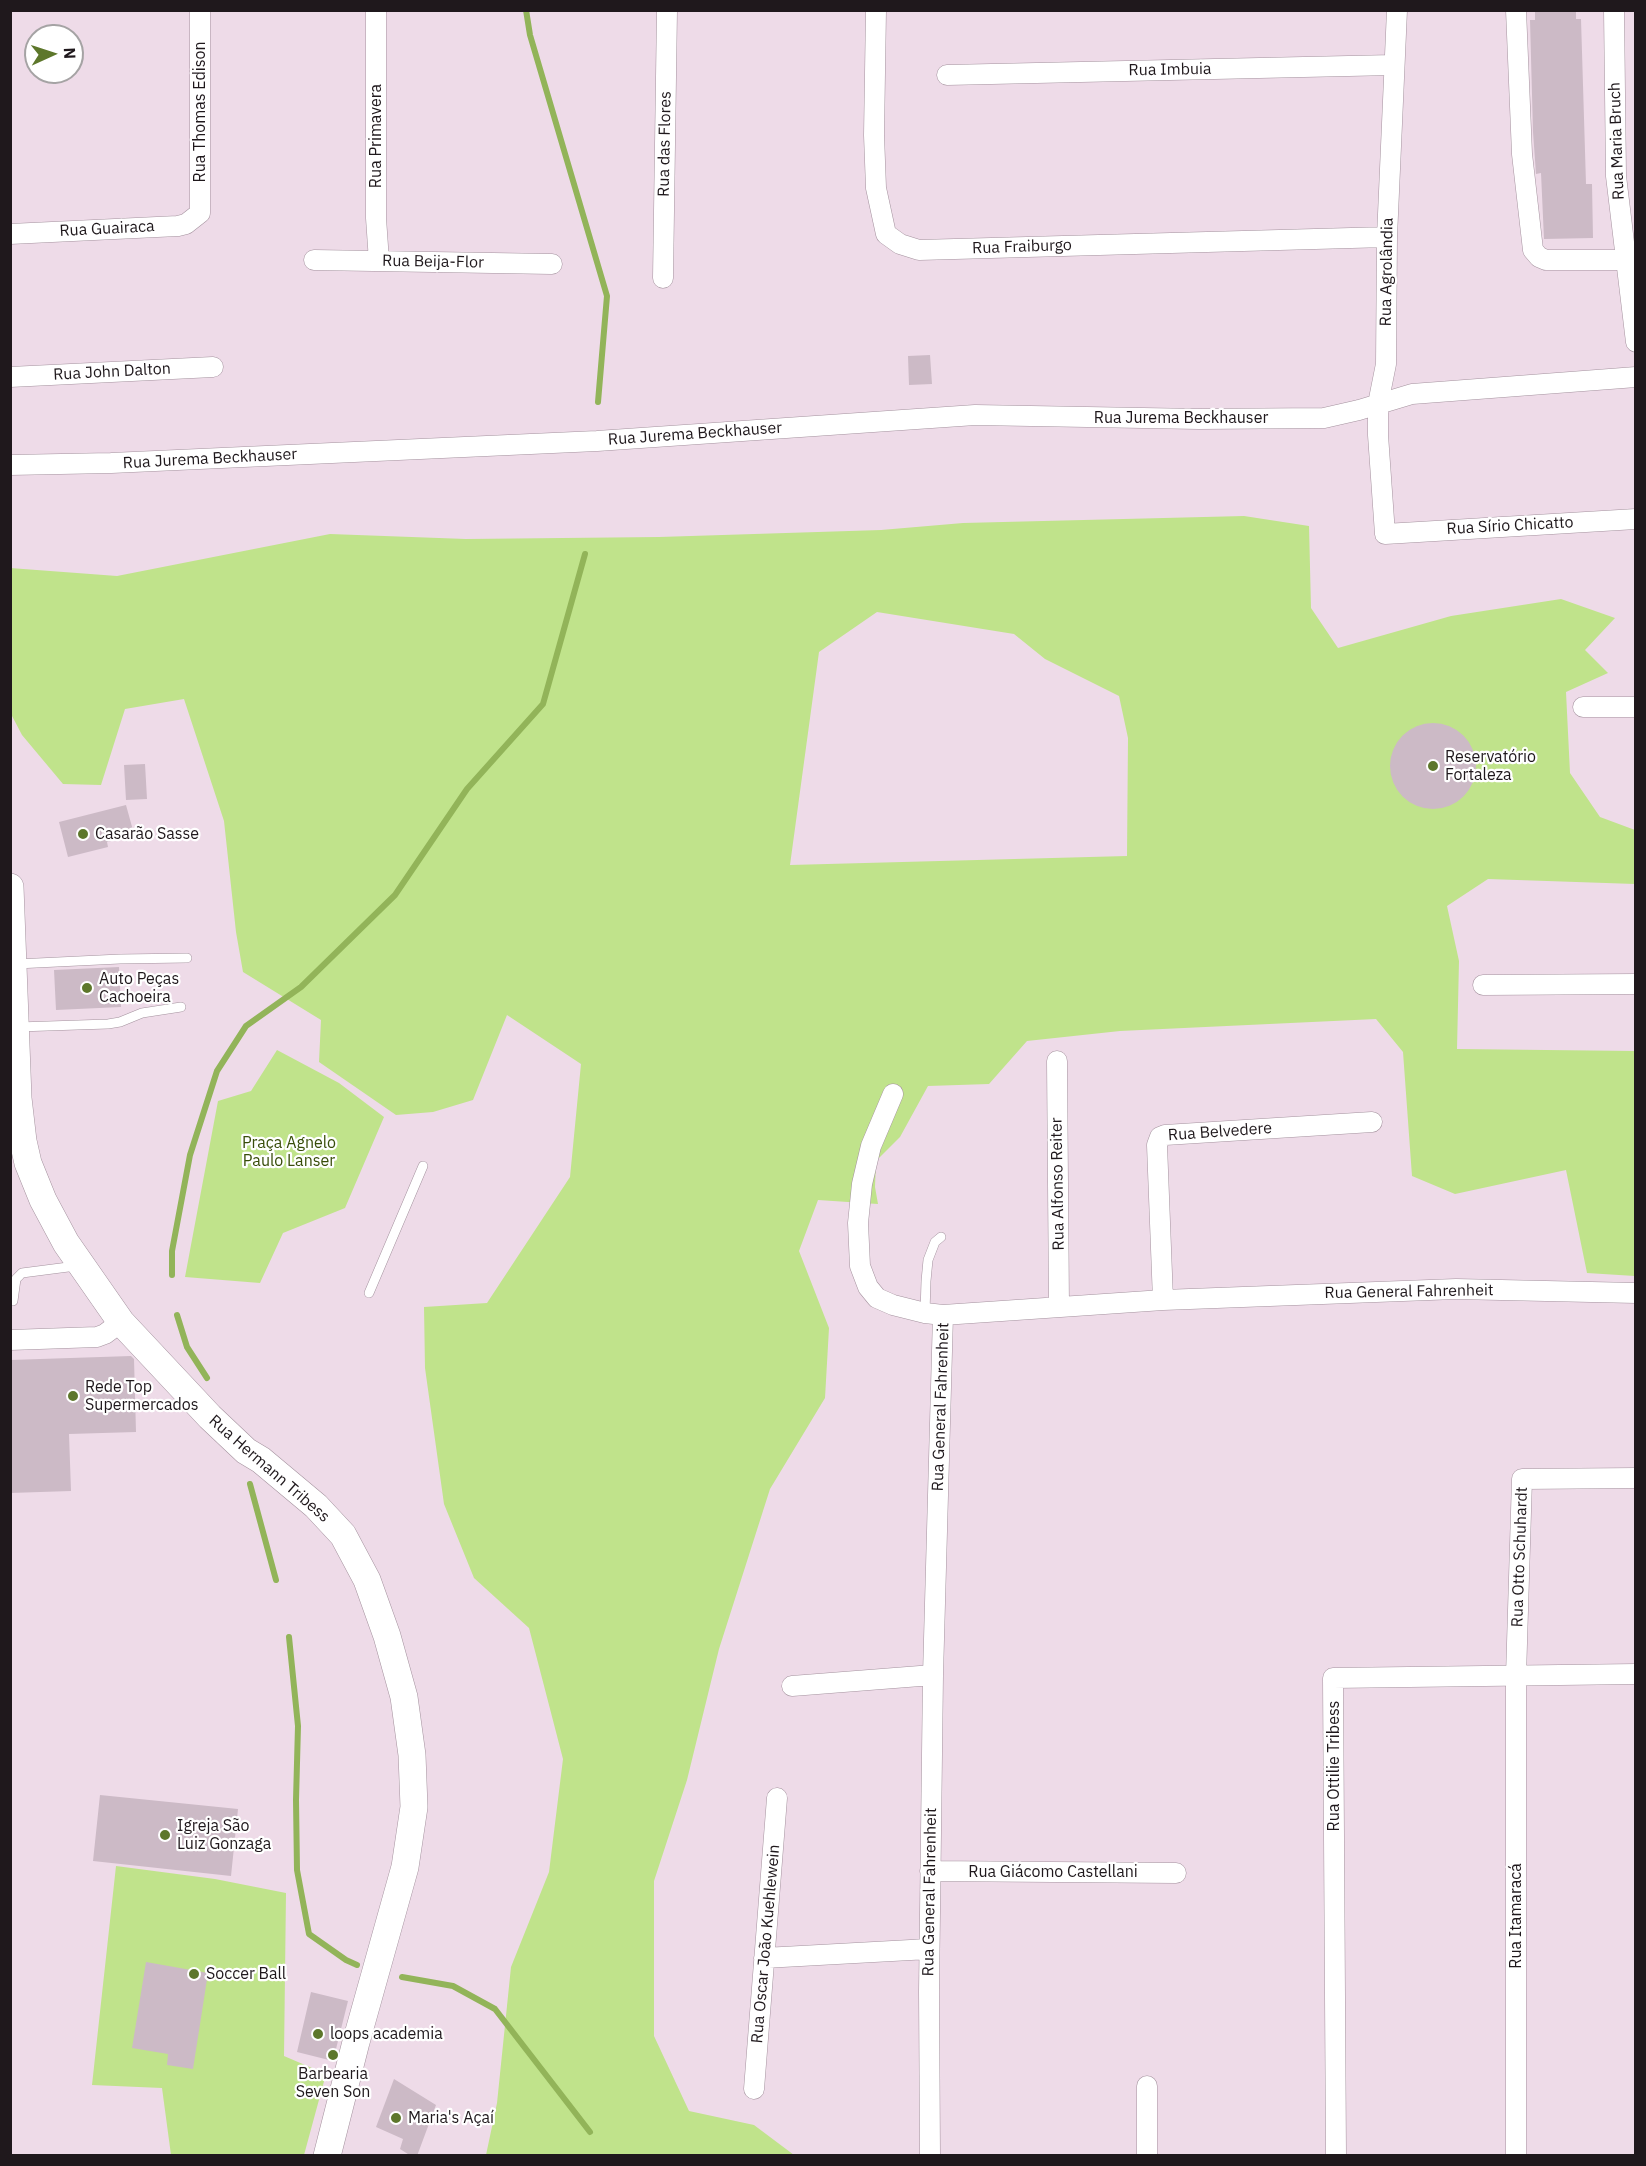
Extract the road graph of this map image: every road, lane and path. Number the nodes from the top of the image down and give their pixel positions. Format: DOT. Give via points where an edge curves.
graph roads {
  1 [pos="200,10"];
  2 [pos="376,10"];
  3 [pos="667,10"];
  4 [pos="876,10"];
  5 [pos="1397,10"];
  6 [pos="1516,10"];
  7 [pos="1614,10"];
  8 [pos="1393,65"];
  9 [pos="947,75"];
  10 [pos="201,213"];
  11 [pos="10,234"];
  12 [pos="1387,237"];
  13 [pos="314,260"];
  14 [pos="1626,260"];
  15 [pos="379,261"];
  16 [pos="552,264"];
  17 [pos="663,278"];
  18 [pos="1635,342"];
  19 [pos="213,367"];
  20 [pos="10,377"];
  21 [pos="1635,377"];
  22 [pos="1378,404"];
  23 [pos="10,465"];
  24 [pos="1635,519"];
  25 [pos="1385,534"];
  26 [pos="1583,706"];
  27 [pos="1635,707"];
  28 [pos="10,887"];
  29 [pos="11,925"];
  30 [pos="187,958"];
  31 [pos="14,964"];
  32 [pos="1635,984"];
  33 [pos="1483,985"];
  34 [pos="181,1007"];
  35 [pos="16,1027"];
  36 [pos="1056,1061"];
  37 [pos="893,1094"];
  38 [pos="1371,1122"];
  39 [pos="16,1141"];
  40 [pos="423,1166"];
  41 [pos="941,1237"];
  42 [pos="82,1265"];
  43 [pos="369,1293"];
  44 [pos="1635,1293"];
  45 [pos="1163,1300"];
  46 [pos="13,1301"];
  47 [pos="1059,1307"];
  48 [pos="934,1314"];
  49 [pos="121,1322"];
  50 [pos="10,1340"];
  51 [pos="1635,1478"];
  52 [pos="1635,1674"];
  53 [pos="933,1675"];
  54 [pos="1516,1676"];
  55 [pos="792,1686"];
  56 [pos="777,1798"];
  57 [pos="930,1871"];
  58 [pos="1176,1873"];
  59 [pos="929,1949"];
  60 [pos="764,1958"];
  61 [pos="1147,2086"];
  62 [pos="754,2090"];
  63 [pos="327,2156"];
  64 [pos="930,2156"];
  65 [pos="1147,2156"];
  66 [pos="1336,2156"];
  67 [pos="1516,2156"];
  1 -- 10 [label="street, Rua Thomas Edison"];
  2 -- 15 [label="street, Rua Primavera"];
  3 -- 17 [label="street, Rua das Flores"];
  4 -- 12 [label="street, Rua Fraiburgo" via="876,188 886,234 900,244 919,250"];
  5 -- 8 [label="street, Rua Agrolândia"];
  6 -- 14 [label="street" via="1522,154 1533,250 1546,260"];
  7 -- 14 [label="street, Rua Maria Bruch" via="1616,176"];
  8 -- 9 [label="street, Rua Imbuia"];
  8 -- 12 [label="street, Rua Agrolândia"];
  10 -- 11 [label="street, Rua Guairaca" via="178,226"];
  12 -- 22 [label="street, Rua Agrolândia" via="1386,364"];
  13 -- 15 [label="street, Rua Beija-Flor"];
  14 -- 18 [label="street, Rua Maria Bruch"];
  15 -- 16 [label="street, Rua Beija-Flor"];
  19 -- 20 [label="street, Rua John Dalton"];
  21 -- 22 [label="street, Rua Jurema Beckhauser" via="1412,394"];
  22 -- 23 [label="street, Rua Jurema Beckhauser" via="1324,418 975,415 597,441"];
  22 -- 25 [label="street, Rua Agrolândia"];
  24 -- 25 [label="street, Rua Sírio Chicatto"];
  26 -- 27 [label="street"];
  28 -- 29 [label="main road, Rua Hermann Tribess"];
  29 -- 31 [label="main road, Rua Hermann Tribess"];
  30 -- 31 [label="lane"];
  31 -- 35 [label="main road, Rua Hermann Tribess"];
  32 -- 33 [label="street"];
  34 -- 35 [label="lane" via="142,1013 108,1024"];
  35 -- 39 [label="main road, Rua Hermann Tribess"];
  36 -- 47 [label="street, Rua Alfonso Reiter"];
  37 -- 48 [label="street" via="871,1146 862,1184 858,1223 860,1266 877,1298"];
  38 -- 45 [label="street, Rua Belvedere" via="1160,1137 1157,1145"];
  39 -- 42 [label="main road, Rua Hermann Tribess" via="43,1200"];
  40 -- 43 [label="lane"];
  41 -- 48 [label="lane" via="934,1242 926,1281"];
  42 -- 46 [label="lane" via="22,1273 16,1278"];
  42 -- 49 [label="main road, Rua Hermann Tribess"];
  44 -- 45 [label="street, Rua General Fahrenheit" via="1456,1289"];
  45 -- 47 [label="street, Rua General Fahrenheit"];
  47 -- 48 [label="street, Rua General Fahrenheit"];
  48 -- 53 [label="street, Rua General Fahrenheit"];
  49 -- 50 [label="street" via="97,1337"];
  49 -- 63 [label="main road, Rua Hermann Tribess" via="210,1418 316,1506 343,1535 367,1580 404,1697 414,1807 405,1868"];
  51 -- 54 [label="street, Rua Otto Schuhardt" via="1522,1479"];
  52 -- 54 [label="street, Rua Ottilie Tribess"];
  53 -- 55 [label="street"];
  53 -- 57 [label="street, Rua General Fahrenheit"];
  54 -- 66 [label="street, Rua Ottilie Tribess" via="1333,1678"];
  54 -- 67 [label="street, Rua Itamaracá"];
  56 -- 60 [label="street, Rua Oscar João Kuehlewein"];
  57 -- 58 [label="street, Rua Giácomo Castellani"];
  57 -- 59 [label="street, Rua General Fahrenheit"];
  59 -- 60 [label="street"];
  59 -- 64 [label="street, Rua General Fahrenheit"];
  60 -- 62 [label="street, Rua Oscar João Kuehlewein"];
  61 -- 65 [label="street"];
}
